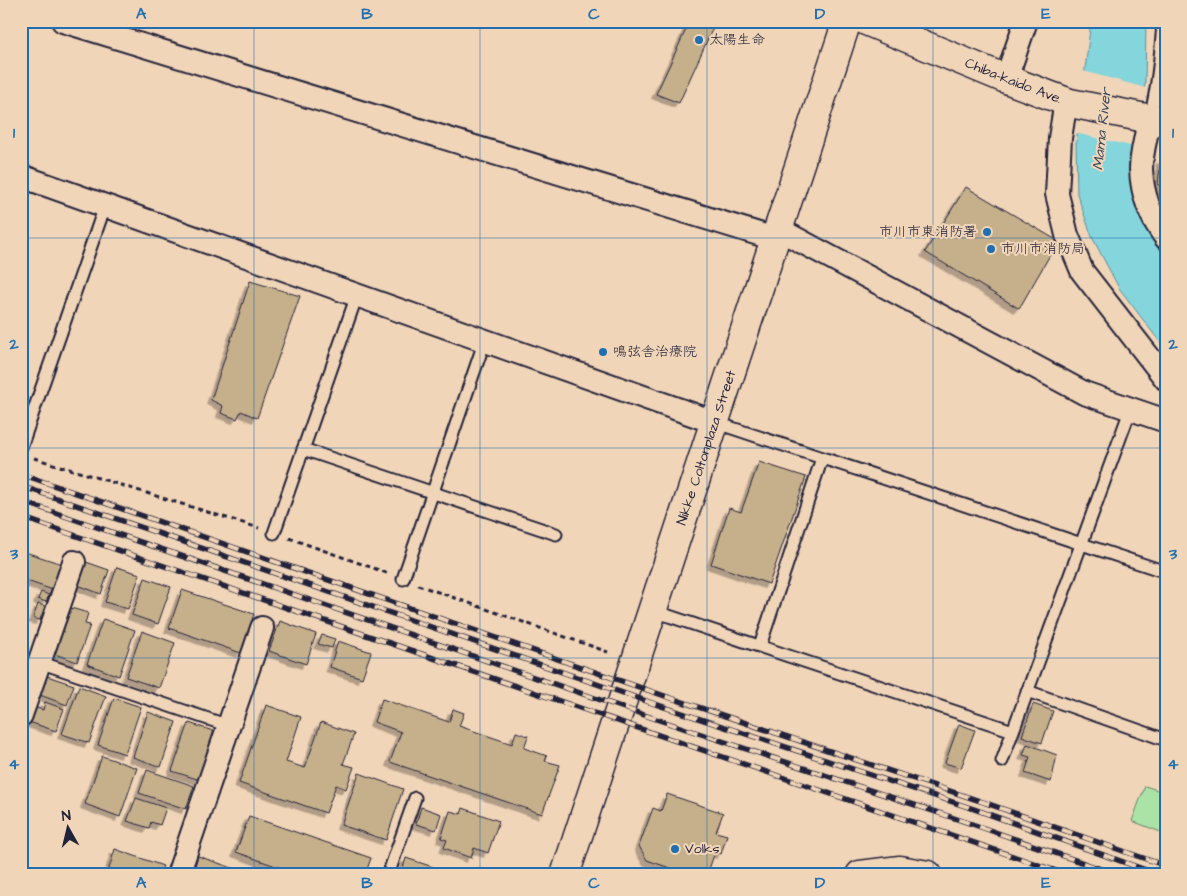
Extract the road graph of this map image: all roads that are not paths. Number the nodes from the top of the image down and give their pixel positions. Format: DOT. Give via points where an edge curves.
graph roads {
  1 [pos="63,21"];
  2 [pos="847,21"];
  3 [pos="866,21"];
  4 [pos="1026,21"];
  5 [pos="1163,21"];
  6 [pos="1006,79"];
  7 [pos="1068,102"];
  8 [pos="1152,120"];
  9 [pos="21,176"];
  10 [pos="105,206"];
  11 [pos="777,234"];
  12 [pos="1166,238"];
  13 [pos="357,295"];
  14 [pos="486,340"];
  15 [pos="1166,379"];
  16 [pos="1131,408"];
  17 [pos="714,422"];
  18 [pos="1166,422"];
  19 [pos="21,447"];
  20 [pos="303,448"];
  21 [pos="822,458"];
  22 [pos="433,492"];
  23 [pos="274,533"];
  24 [pos="556,534"];
  25 [pos="1081,544"];
  26 [pos="74,562"];
  27 [pos="1166,572"];
  28 [pos="403,579"];
  29 [pos="654,611"];
  30 [pos="262,628"];
  31 [pos="760,646"];
  32 [pos="40,662"];
  33 [pos="1027,691"];
  34 [pos="21,714"];
  35 [pos="229,726"];
  36 [pos="1012,731"];
  37 [pos="1166,740"];
  38 [pos="1002,761"];
  39 [pos="415,798"];
  40 [pos="178,875"];
  41 [pos="388,875"];
  42 [pos="565,875"];
  43 [pos="860,875"];
  44 [pos="928,875"];
  1 -- 11 [label="street"];
  2 -- 11 [label="main road, Nikke Coltonplaza Street"];
  3 -- 6 [label="main road, Chiba-kaido Ave."];
  4 -- 6 [label="street"];
  5 -- 8 [label="lane"];
  6 -- 7 [label="main road, Chiba-kaido Ave."];
  7 -- 8 [label="main road, Chiba-kaido Ave."];
  7 -- 15 [label="street" via="1060,138 1057,194 1067,235 1082,270"];
  8 -- 12 [label="street" via="1141,168 1145,199"];
  9 -- 10 [label="street"];
  10 -- 13 [label="street"];
  10 -- 19 [label="lane"];
  11 -- 16 [label="street" via="1084,393"];
  11 -- 17 [label="main road, Nikke Coltonplaza Street"];
  13 -- 14 [label="street"];
  13 -- 20 [label="lane"];
  14 -- 17 [label="street"];
  14 -- 22 [label="lane"];
  16 -- 18 [label="street"];
  16 -- 25 [label="lane"];
  17 -- 21 [label="lane"];
  17 -- 29 [label="main road, Nikke Coltonplaza Street"];
  20 -- 22 [label="lane"];
  20 -- 23 [label="lane"];
  21 -- 25 [label="lane"];
  21 -- 31 [label="lane"];
  22 -- 24 [label="lane"];
  22 -- 28 [label="lane"];
  25 -- 27 [label="lane"];
  25 -- 33 [label="lane"];
  26 -- 32 [label="street"];
  29 -- 31 [label="lane"];
  29 -- 42 [label="main road, Nikke Coltonplaza Street"];
  30 -- 35 [label="street"];
  31 -- 36 [label="lane"];
  32 -- 34 [label="street"];
  32 -- 35 [label="lane"];
  33 -- 36 [label="lane"];
  33 -- 37 [label="lane"];
  35 -- 40 [label="street"];
  36 -- 38 [label="lane"];
  39 -- 41 [label="lane"];
  43 -- 44 [label="main road" via="900,870"];
}
